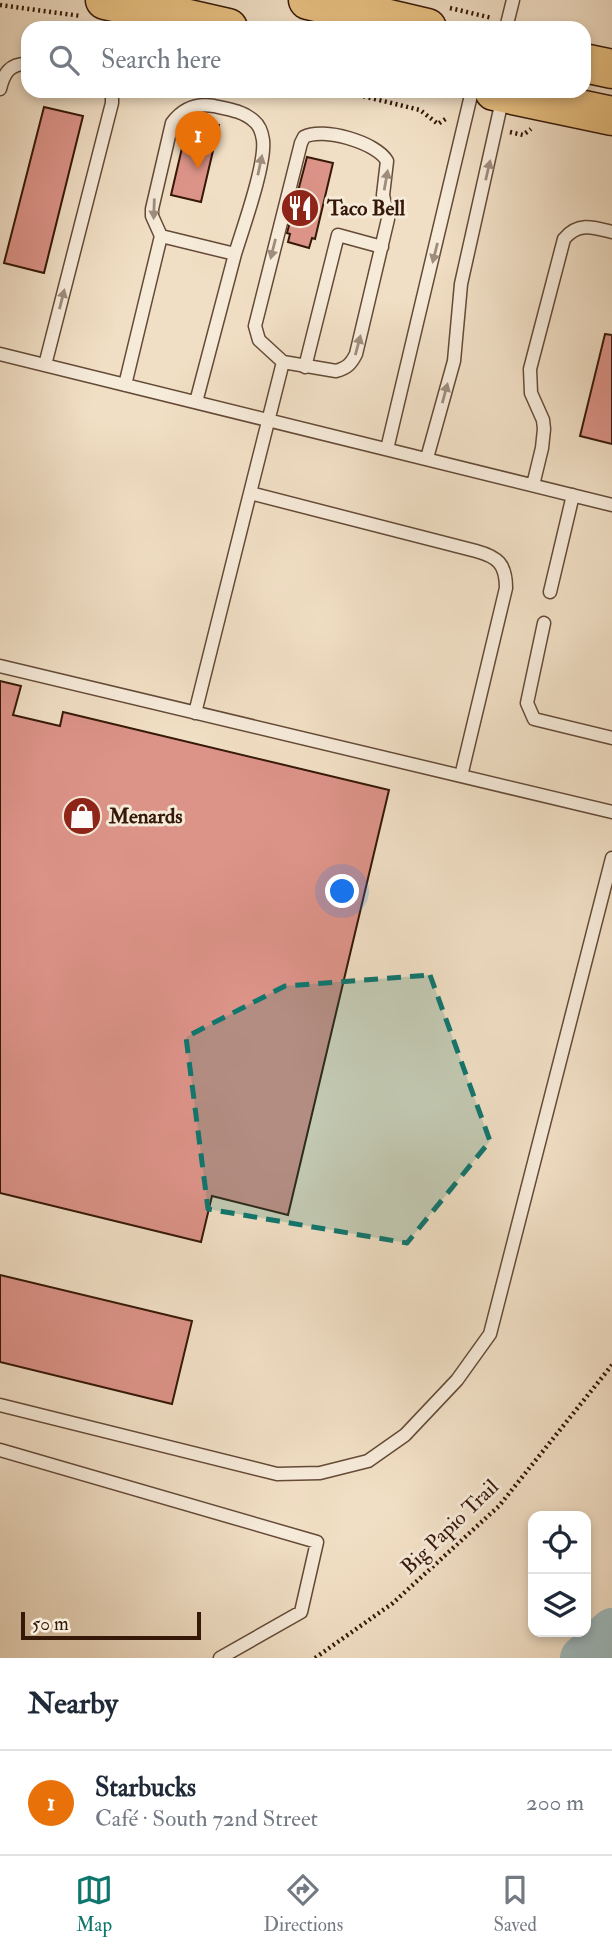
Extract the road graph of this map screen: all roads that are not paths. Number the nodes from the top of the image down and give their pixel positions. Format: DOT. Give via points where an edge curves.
graph roads {
  1 [pos="308,0"];
  2 [pos="513,0"];
  3 [pos="100,9"];
  4 [pos="434,17"];
  5 [pos="181,21"];
  6 [pos="507,21"];
  7 [pos="21,64"];
  8 [pos="591,64"];
  9 [pos="612,69"];
  10 [pos="0,89"];
  11 [pos="112,98"];
  12 [pos="491,98"];
  13 [pos="494,98"];
  14 [pos="523,98"];
  15 [pos="612,116"];
  16 [pos="612,232"];
  17 [pos="161,236"];
  18 [pos="382,247"];
  19 [pos="235,254"];
  20 [pos="0,354"];
  21 [pos="283,362"];
  22 [pos="45,365"];
  23 [pos="305,367"];
  24 [pos="124,384"];
  25 [pos="196,402"];
  26 [pos="268,420"];
  27 [pos="387,449"];
  28 [pos="427,458"];
  29 [pos="533,485"];
  30 [pos="250,493"];
  31 [pos="573,495"];
  32 [pos="612,505"];
  33 [pos="550,592"];
  34 [pos="544,624"];
  35 [pos="0,666"];
  36 [pos="194,713"];
  37 [pos="612,738"];
  38 [pos="461,776"];
  39 [pos="612,812"];
  40 [pos="612,858"];
  41 [pos="0,1405"];
  42 [pos="0,1450"];
  43 [pos="220,1658"];
  1 -- 4 [label="main road"];
  2 -- 6 [label="lane"];
  3 -- 5 [label="main road"];
  7 -- 10 [label="lane" via="3,75"];
  8 -- 9 [label="main road"];
  22 -- 11 [label="lane, one-way"];
  12 -- 27 [label="lane, one-way"];
  28 -- 13 [label="lane, one-way" via="454,361 461,285 497,129"];
  14 -- 15 [label="main road"];
  16 -- 29 [label="lane" via="581,227 564,239 530,369 531,393 544,429"];
  17 -- 19 [label="lane"];
  19 -- 17 [label="lane, one-way" via="263,140 254,120 229,109 193,107 172,123 152,209"];
  17 -- 24 [label="lane"];
  18 -- 21 [label="lane, one-way" via="388,219 384,156 366,144 317,133 304,137 256,326 259,340"];
  23 -- 18 [label="lane, one-way" via="336,371 351,363"];
  18 -- 23 [label="lane" via="338,236"];
  19 -- 25 [label="lane"];
  20 -- 22 [label="lane"];
  21 -- 23 [label="lane"];
  21 -- 26 [label="lane"];
  22 -- 24 [label="lane"];
  24 -- 25 [label="lane"];
  25 -- 26 [label="lane"];
  26 -- 27 [label="lane"];
  26 -- 30 [label="lane"];
  27 -- 28 [label="lane"];
  28 -- 29 [label="lane"];
  29 -- 31 [label="lane"];
  30 -- 36 [label="lane"];
  30 -- 38 [label="lane" via="492,555 500,563 506,588"];
  31 -- 32 [label="lane"];
  31 -- 33 [label="lane"];
  34 -- 37 [label="lane" via="527,703 534,719"];
  35 -- 36 [label="lane"];
  36 -- 38 [label="lane"];
  38 -- 39 [label="lane"];
  40 -- 41 [label="lane" via="490,1334 457,1380 405,1435 368,1461 320,1473 277,1474"];
  42 -- 43 [label="lane" via="317,1542 301,1612"];
}
